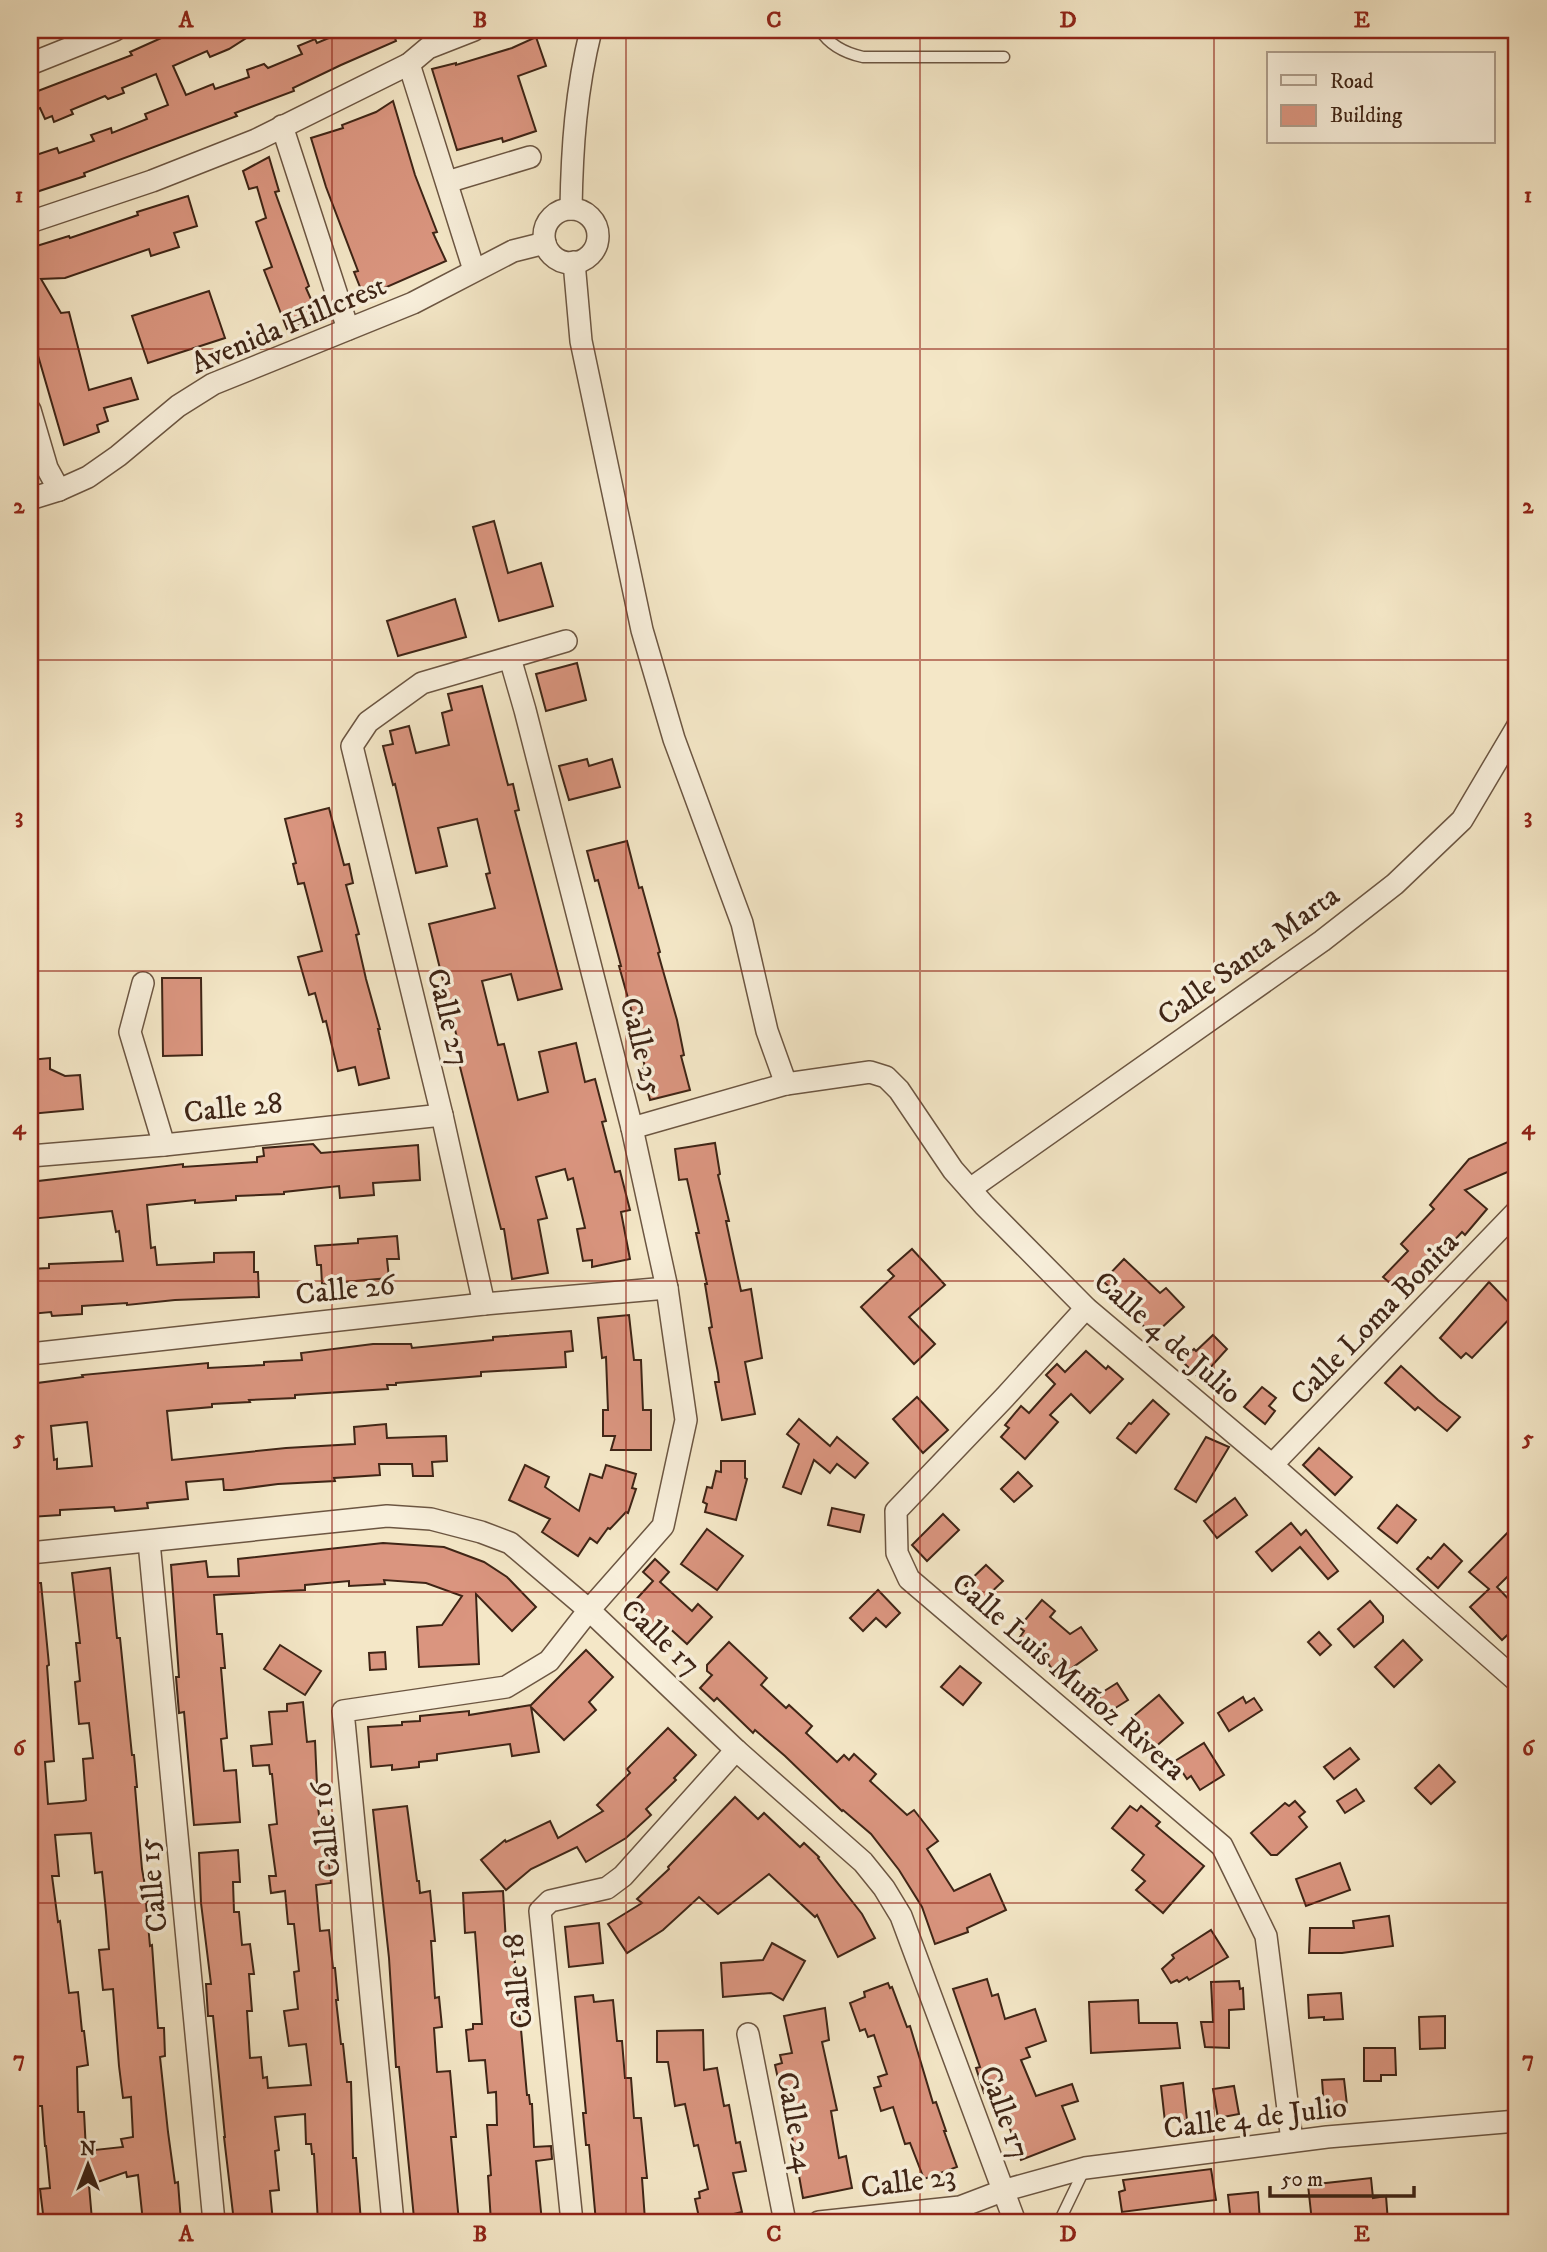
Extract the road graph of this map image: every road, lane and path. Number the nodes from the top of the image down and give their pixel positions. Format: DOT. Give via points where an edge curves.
graph roads {
  1 [pos="115,30"];
  2 [pos="474,30"];
  3 [pos="591,30"];
  4 [pos="820,30"];
  5 [pos="1004,57"];
  6 [pos="30,64"];
  7 [pos="409,64"];
  8 [pos="282,126"];
  9 [pos="530,157"];
  10 [pos="447,182"];
  11 [pos="571,209"];
  12 [pos="30,222"];
  13 [pos="545,243"];
  14 [pos="574,262"];
  15 [pos="474,270"];
  16 [pos="348,329"];
  17 [pos="30,410"];
  18 [pos="59,491"];
  19 [pos="30,499"];
  20 [pos="566,640"];
  21 [pos="510,658"];
  22 [pos="1517,727"];
  23 [pos="143,983"];
  24 [pos="786,1084"];
  25 [pos="442,1115"];
  26 [pos="632,1128"];
  27 [pos="164,1145"];
  28 [pos="30,1156"];
  29 [pos="970,1189"];
  30 [pos="1517,1211"];
  31 [pos="667,1288"];
  32 [pos="484,1304"];
  33 [pos="1086,1308"];
  34 [pos="30,1354"];
  35 [pos="1272,1465"];
  36 [pos="149,1542"];
  37 [pos="30,1553"];
  38 [pos="589,1610"];
  39 [pos="1514,1673"];
  40 [pos="736,1750"];
  41 [pos="748,2034"];
  42 [pos="1517,2121"];
  43 [pos="1292,2141"];
  44 [pos="1085,2168"];
  45 [pos="1002,2191"];
  46 [pos="214,2222"];
  47 [pos="393,2222"];
  48 [pos="572,2222"];
  49 [pos="785,2222"];
  50 [pos="819,2222"];
  51 [pos="1015,2222"];
  52 [pos="1059,2222"];
  1 -- 6 [label="street"];
  2 -- 7 [label="street" via="428,48"];
  3 -- 11 [label="street" via="573,132"];
  4 -- 5 [label="lane" via="835,46 863,57"];
  7 -- 8 [label="street"];
  7 -- 10 [label="street"];
  8 -- 12 [label="street" via="152,181"];
  8 -- 16 [label="street"];
  9 -- 10 [label="street"];
  10 -- 15 [label="street"];
  11 -- 13 [label="street" via="550,219"];
  11 -- 14 [label="street" via="593,219 598,234 589,256"];
  13 -- 14 [label="street" via="556,258"];
  13 -- 15 [label="street, Avenida Hillcrest" via="513,251"];
  14 -- 24 [label="street" via="581,341 642,630 674,739 742,923 767,1031"];
  15 -- 16 [label="street, Avenida Hillcrest" via="413,303"];
  16 -- 18 [label="street, Avenida Hillcrest" via="213,384 88,477"];
  17 -- 18 [label="street" via="47,468"];
  18 -- 19 [label="street, Avenida Hillcrest"];
  20 -- 21 [label="street"];
  21 -- 25 [label="street, Calle 27" via="422,683 368,722 352,746"];
  21 -- 26 [label="street, Calle 25"];
  22 -- 29 [label="street, Calle Santa Marta" via="1462,820 1395,884 1322,941"];
  23 -- 27 [label="street" via="130,1032"];
  24 -- 26 [label="street"];
  24 -- 29 [label="street, Calle 4 de Julio" via="870,1072 886,1077"];
  25 -- 27 [label="street, Calle 28"];
  25 -- 32 [label="street, Calle 27"];
  26 -- 31 [label="street, Calle 25"];
  27 -- 28 [label="street, Calle 28"];
  29 -- 33 [label="street, Calle 4 de Julio"];
  30 -- 35 [label="street, Calle Loma Bonita"];
  31 -- 32 [label="street, Calle 26"];
  31 -- 38 [label="street, Calle 25" via="686,1420 663,1526"];
  32 -- 34 [label="street, Calle 26"];
  33 -- 35 [label="street, Calle 4 de Julio"];
  33 -- 43 [label="street, Calle Luis Muñoz Rivera" via="896,1511 897,1553 909,1579 1222,1846 1266,1936"];
  35 -- 39 [label="street, Calle 4 de Julio"];
  36 -- 37 [label="street, Calle 17"];
  36 -- 38 [label="street, Calle 17" via="387,1516 431,1519 510,1543"];
  36 -- 46 [label="street, Calle 15"];
  38 -- 40 [label="street, Calle 17"];
  38 -- 47 [label="street, Calle 16" via="549,1661 506,1687 343,1711"];
  40 -- 45 [label="street, Calle 17" via="863,1862 895,1906"];
  40 -- 48 [label="street, Calle 18" via="623,1875 607,1888 550,1901 540,1911"];
  41 -- 49 [label="street, Calle 24"];
  42 -- 43 [label="street, Calle 4 de Julio"];
  43 -- 44 [label="street, Calle 4 de Julio"];
  44 -- 45 [label="street, Calle 4 de Julio"];
  44 -- 52 [label="lane"];
  45 -- 50 [label="street, Calle 23" via="960,2207"];
  45 -- 51 [label="street, Calle 17"];
}
